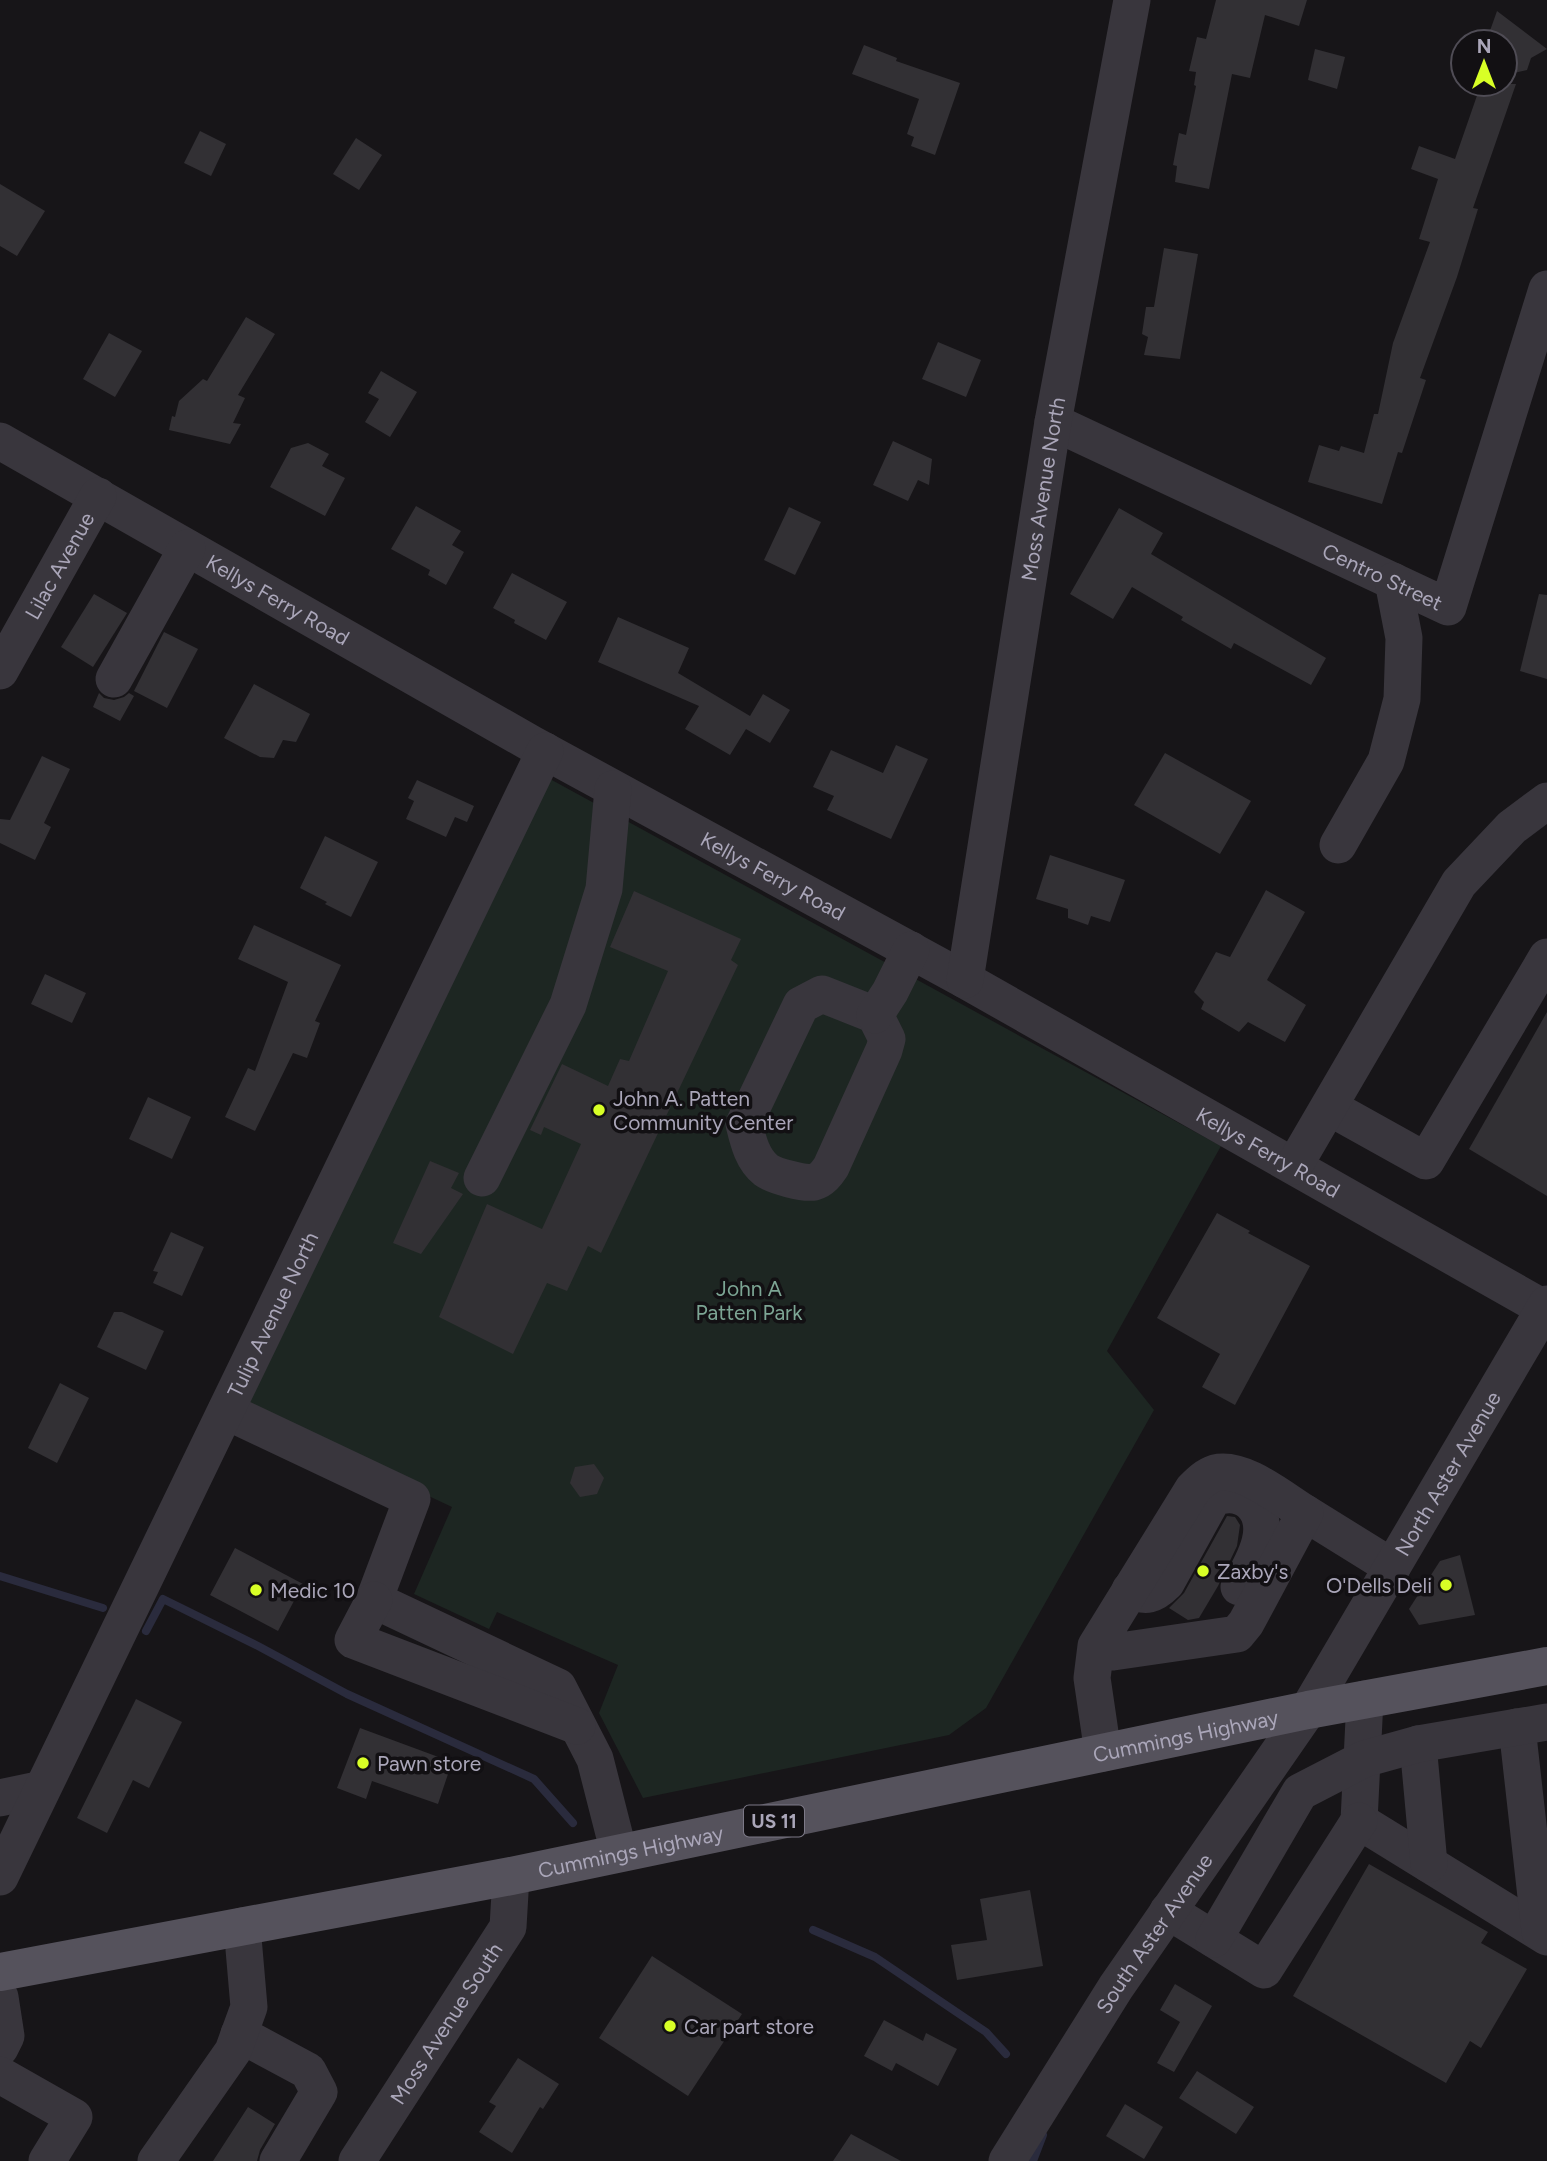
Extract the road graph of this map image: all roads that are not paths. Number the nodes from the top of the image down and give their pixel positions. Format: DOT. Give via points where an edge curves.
graph roads {
  1 [pos="1132,0"];
  2 [pos="1547,289"];
  3 [pos="1053,422"];
  4 [pos="0,441"];
  5 [pos="98,496"];
  6 [pos="187,548"];
  7 [pos="1393,581"];
  8 [pos="0,671"];
  9 [pos="114,679"];
  10 [pos="545,751"];
  11 [pos="613,789"];
  12 [pos="1547,801"];
  13 [pos="1338,845"];
  14 [pos="911,950"];
  15 [pos="1547,957"];
  16 [pos="965,980"];
  17 [pos="875,1015"];
  18 [pos="1329,1107"];
  19 [pos="1294,1166"];
  20 [pos="482,1178"];
  21 [pos="1546,1307"];
  22 [pos="226,1411"];
  23 [pos="1305,1513"];
  24 [pos="1392,1567"];
  25 [pos="1130,1590"];
  26 [pos="1222,1638"];
  27 [pos="1096,1646"];
  28 [pos="1547,1666"];
  29 [pos="1365,1699"];
  30 [pos="1308,1710"];
  31 [pos="1532,1725"];
  32 [pos="1418,1744"];
  33 [pos="1103,1753"];
  34 [pos="1364,1759"];
  35 [pos="42,1789"];
  36 [pos="0,1798"];
  37 [pos="1359,1821"];
  38 [pos="619,1853"];
  39 [pos="1429,1864"];
  40 [pos="511,1876"];
  41 [pos="0,1877"];
  42 [pos="1168,1911"];
  43 [pos="242,1926"];
  44 [pos="1543,1934"];
  45 [pos="1214,1939"];
  46 [pos="0,1972"];
  47 [pos="0,1997"];
  48 [pos="239,2034"];
  49 [pos="0,2048"];
  50 [pos="0,2075"];
  51 [pos="47,2161"];
  52 [pos="156,2161"];
  53 [pos="278,2161"];
  54 [pos="357,2161"];
  55 [pos="1007,2161"];
  1 -- 3 [label="street, Moss Avenue North"];
  2 -- 7 [label="street, Centro Street" via="1448,607"];
  3 -- 7 [label="street, Centro Street"];
  3 -- 16 [label="street, Moss Avenue North"];
  4 -- 5 [label="street, Kellys Ferry Road"];
  5 -- 6 [label="street, Kellys Ferry Road"];
  5 -- 8 [label="street, Lilac Avenue"];
  6 -- 9 [label="street"];
  6 -- 10 [label="street, Kellys Ferry Road"];
  7 -- 13 [label="street" via="1404,638 1402,699 1386,761"];
  10 -- 11 [label="street, Kellys Ferry Road"];
  10 -- 22 [label="street, Tulip Avenue North"];
  11 -- 14 [label="street, Kellys Ferry Road"];
  11 -- 20 [label="street" via="604,889 568,1005"];
  12 -- 18 [label="street" via="1512,827 1459,883"];
  14 -- 16 [label="street, Kellys Ferry Road"];
  14 -- 17 [label="street"];
  15 -- 18 [label="street" via="1426,1161"];
  16 -- 19 [label="street, Kellys Ferry Road"];
  17 -- 17 [label="street" via="822,994 801,1005 744,1125 751,1151 766,1170 789,1180 814,1182 824,1177 884,1050 887,1039"];
  18 -- 19 [label="street"];
  19 -- 21 [label="street, Kellys Ferry Road"];
  21 -- 24 [label="street, North Aster Avenue"];
  22 -- 35 [label="street, Tulip Avenue North"];
  22 -- 38 [label="street" via="412,1499 374,1600 558,1687 595,1759"];
  23 -- 24 [label="street"];
  23 -- 25 [label="street" via="1247,1477 1217,1472 1193,1489"];
  23 -- 26 [label="street" via="1246,1623 1237,1634"];
  24 -- 30 [label="street, North Aster Avenue"];
  25 -- 26 [label="street" via="1149,1596 1166,1583 1213,1498 1236,1494 1248,1499 1259,1520 1261,1539 1218,1625"];
  25 -- 27 [label="street"];
  26 -- 27 [label="street" via="1113,1652"];
  27 -- 33 [label="street" via="1092,1678"];
  28 -- 29 [label="main road, Cummings Highway / US 11"];
  29 -- 30 [label="main road, Cummings Highway / US 11"];
  29 -- 34 [label="street"];
  30 -- 33 [label="main road, Cummings Highway / US 11"];
  30 -- 42 [label="street, South Aster Avenue"];
  31 -- 32 [label="street"];
  31 -- 44 [label="street"];
  32 -- 34 [label="street"];
  32 -- 39 [label="street"];
  33 -- 38 [label="main road, Cummings Highway / US 11"];
  34 -- 37 [label="street"];
  34 -- 45 [label="street" via="1300,1792"];
  35 -- 36 [label="street"];
  35 -- 41 [label="street, Tulip Avenue North"];
  37 -- 39 [label="street"];
  37 -- 45 [label="street" via="1264,1970"];
  38 -- 40 [label="main road, Cummings Highway / US 11"];
  39 -- 44 [label="street"];
  40 -- 43 [label="main road, Cummings Highway / US 11"];
  40 -- 54 [label="street, Moss Avenue South" via="508,1927"];
  42 -- 45 [label="street"];
  42 -- 55 [label="street, South Aster Avenue"];
  43 -- 46 [label="main road, Cummings Highway / US 11"];
  43 -- 48 [label="street" via="249,2007"];
  47 -- 49 [label="street" via="6,2036"];
  48 -- 52 [label="street" via="233,2051"];
  48 -- 53 [label="street" via="307,2071 319,2092"];
  50 -- 51 [label="street" via="74,2117"];
}
